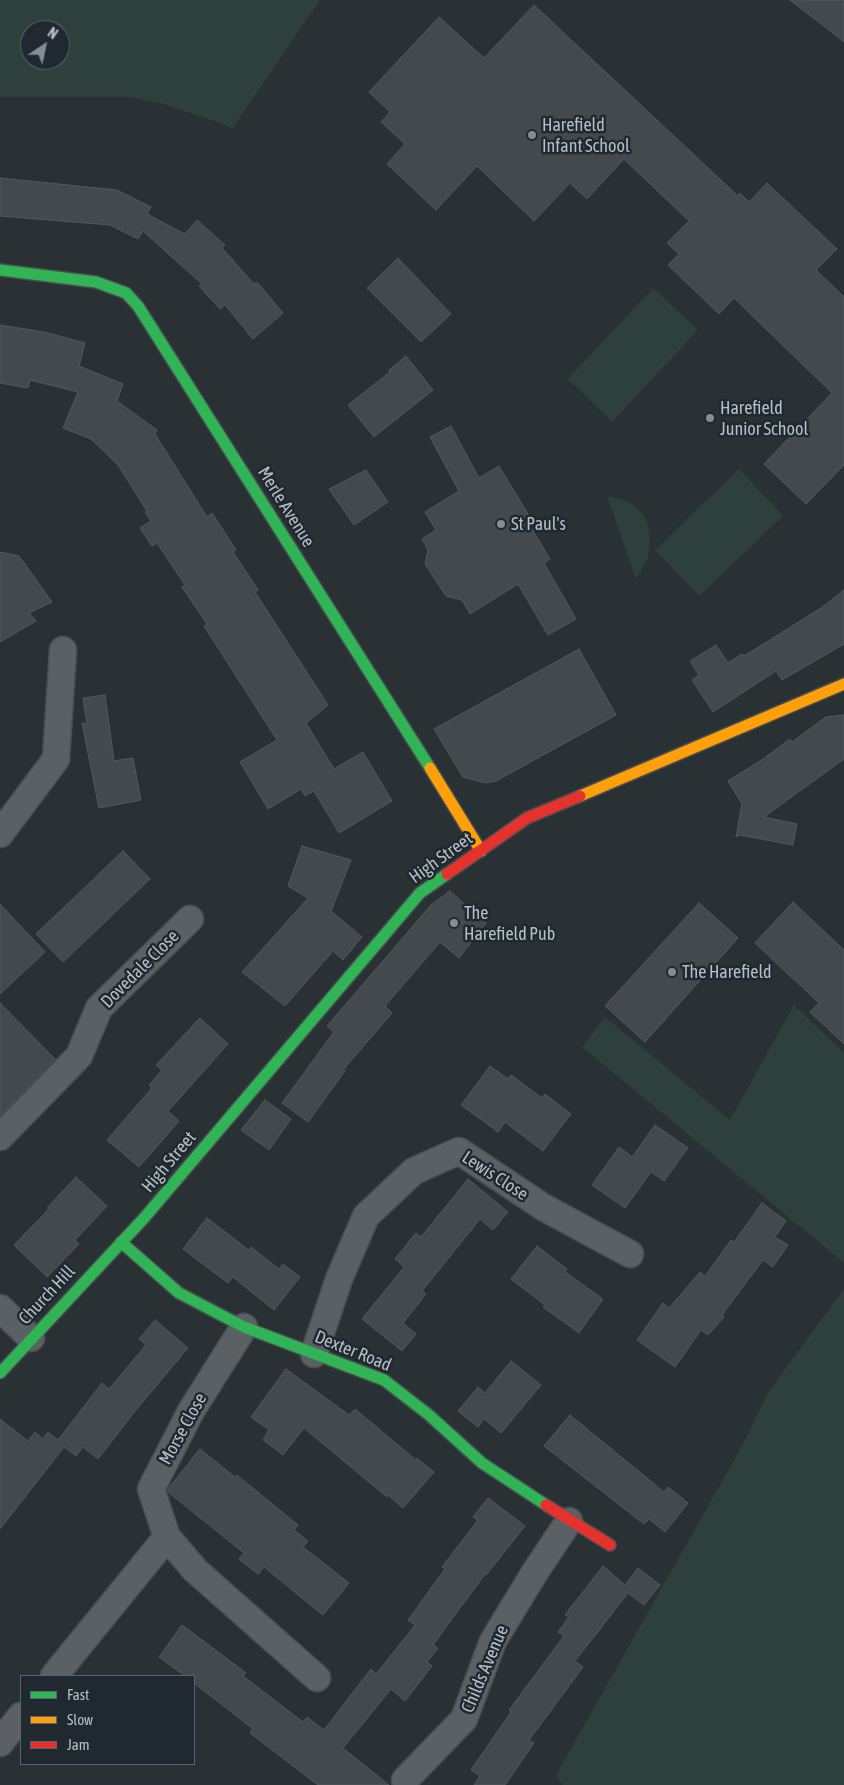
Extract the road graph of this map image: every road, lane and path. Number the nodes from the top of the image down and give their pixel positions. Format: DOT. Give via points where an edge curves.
graph roads {
  1 [pos="0,270"];
  2 [pos="63,650"];
  3 [pos="844,684"];
  4 [pos="0,834"];
  5 [pos="481,851"];
  6 [pos="190,919"];
  7 [pos="0,1137"];
  8 [pos="121,1242"];
  9 [pos="630,1254"];
  10 [pos="0,1308"];
  11 [pos="244,1327"];
  12 [pos="31,1338"];
  13 [pos="314,1354"];
  14 [pos="0,1373"];
  15 [pos="569,1521"];
  16 [pos="167,1537"];
  17 [pos="610,1545"];
  18 [pos="55,1675"];
  19 [pos="316,1678"];
  20 [pos="20,1717"];
  21 [pos="0,1742"];
  22 [pos="405,1780"];
  1 -- 5 [label="street, Merle Avenue" via="96,282 126,293 138,306"];
  2 -- 4 [label="street" via="56,759"];
  3 -- 5 [label="street, High Street" via="527,818"];
  5 -- 8 [label="street, High Street" via="420,893"];
  6 -- 7 [label="street, Dovedale Close" via="99,1008 79,1056"];
  8 -- 11 [label="street, Dexter Road" via="179,1293"];
  8 -- 12 [label="street, Church Hill"];
  9 -- 13 [label="street, Lewis Close" via="543,1207 459,1151 414,1171 366,1216 339,1279"];
  10 -- 12 [label="street"];
  11 -- 13 [label="street, Dexter Road"];
  11 -- 16 [label="street, Morse Close" via="192,1411 151,1490"];
  12 -- 14 [label="street, Church Hill"];
  13 -- 15 [label="street, Dexter Road" via="384,1380 482,1463"];
  15 -- 17 [label="street, Dexter Road"];
  15 -- 22 [label="street, Childs Avenue" via="493,1641 464,1719"];
  16 -- 18 [label="street"];
  16 -- 19 [label="street, Morse Close" via="194,1570"];
  20 -- 21 [label="street"];
}
